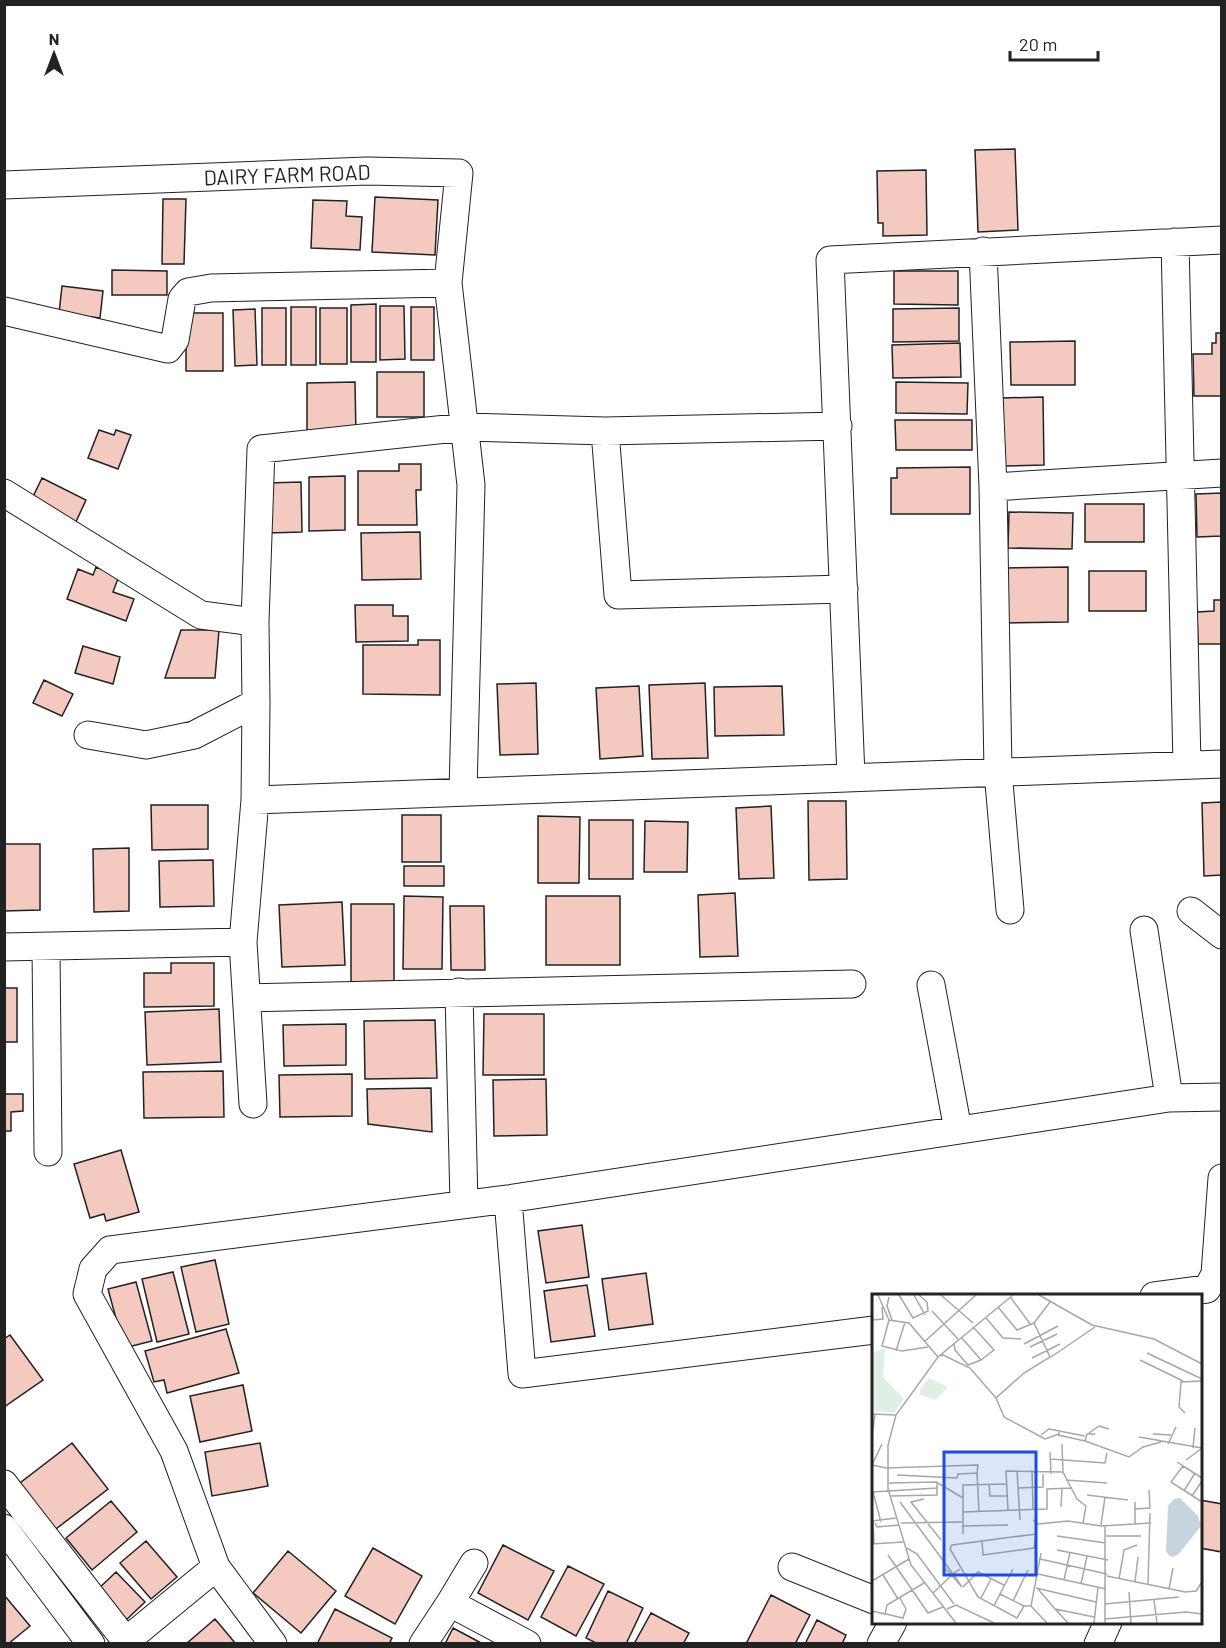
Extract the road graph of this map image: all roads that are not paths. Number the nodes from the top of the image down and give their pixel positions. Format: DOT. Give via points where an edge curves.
graph roads {
  1 [pos="4,185"];
  2 [pos="1221,240"];
  3 [pos="1175,242"];
  4 [pos="983,251"];
  5 [pos="448,283"];
  6 [pos="4,310"];
  7 [pos="838,426"];
  8 [pos="465,427"];
  9 [pos="605,430"];
  10 [pos="1221,473"];
  11 [pos="1182,476"];
  12 [pos="993,487"];
  13 [pos="4,493"];
  14 [pos="844,589"];
  15 [pos="255,622"];
  16 [pos="256,703"];
  17 [pos="88,735"];
  18 [pos="1221,764"];
  19 [pos="1187,765"];
  20 [pos="998,771"];
  21 [pos="851,776"];
  22 [pos="463,791"];
  23 [pos="255,800"];
  24 [pos="1010,910"];
  25 [pos="1191,911"];
  26 [pos="1144,930"];
  27 [pos="1221,935"];
  28 [pos="243,942"];
  29 [pos="4,947"];
  30 [pos="46,947"];
  31 [pos="852,984"];
  32 [pos="931,985"];
  33 [pos="459,993"];
  34 [pos="247,998"];
  35 [pos="1221,1097"];
  36 [pos="1169,1098"];
  37 [pos="253,1104"];
  38 [pos="958,1130"];
  39 [pos="48,1152"];
  40 [pos="1221,1178"];
  41 [pos="508,1199"];
  42 [pos="464,1204"];
  43 [pos="1169,1294"];
  44 [pos="872,1330"];
  45 [pos="4,1484"];
  46 [pos="4,1528"];
  47 [pos="474,1563"];
  48 [pos="216,1567"];
  49 [pos="792,1567"];
  50 [pos="872,1600"];
  51 [pos="450,1603"];
  52 [pos="892,1624"];
  53 [pos="1108,1624"];
  54 [pos="126,1643"];
  55 [pos="91,1644"];
  56 [pos="273,1644"];
  57 [pos="423,1644"];
  58 [pos="527,1644"];
  59 [pos="881,1644"];
  60 [pos="1098,1644"];
  1 -- 5 [label="street, DAIRY FARM ROAD" via="367,171 459,173"];
  2 -- 3 [label="street"];
  3 -- 4 [label="street"];
  3 -- 11 [label="street"];
  4 -- 7 [label="street" via="830,260"];
  4 -- 12 [label="street"];
  5 -- 6 [label="street" via="212,288 188,292 182,299 175,340 168,348"];
  5 -- 8 [label="street"];
  7 -- 9 [label="street"];
  7 -- 14 [label="street"];
  8 -- 9 [label="street"];
  8 -- 15 [label="street" via="261,449"];
  8 -- 22 [label="street" via="471,485"];
  9 -- 14 [label="street" via="618,595"];
  10 -- 11 [label="street"];
  11 -- 12 [label="street"];
  11 -- 19 [label="street"];
  12 -- 20 [label="street"];
  13 -- 15 [label="street" via="201,615"];
  14 -- 21 [label="street"];
  15 -- 16 [label="street"];
  16 -- 17 [label="street" via="194,735 146,745"];
  16 -- 23 [label="street"];
  18 -- 19 [label="street"];
  19 -- 20 [label="street"];
  20 -- 21 [label="street"];
  20 -- 24 [label="street"];
  21 -- 22 [label="street"];
  22 -- 23 [label="street"];
  23 -- 28 [label="street"];
  25 -- 27 [label="street"];
  26 -- 36 [label="street"];
  28 -- 30 [label="street"];
  28 -- 34 [label="street"];
  29 -- 30 [label="street"];
  30 -- 39 [label="street"];
  31 -- 33 [label="street"];
  32 -- 38 [label="street"];
  33 -- 34 [label="street"];
  33 -- 42 [label="street"];
  34 -- 37 [label="street"];
  35 -- 36 [label="street"];
  36 -- 38 [label="street"];
  38 -- 41 [label="street"];
  40 -- 43 [label="street" via="1215,1274 1207,1289"];
  41 -- 42 [label="street"];
  41 -- 44 [label="street" via="522,1374"];
  42 -- 48 [label="street" via="110,1250 93,1269 87,1294 174,1451"];
  45 -- 54 [label="street"];
  46 -- 55 [label="street"];
  47 -- 51 [label="street"];
  48 -- 54 [label="street"];
  48 -- 56 [label="street"];
  49 -- 50 [label="street"];
  51 -- 57 [label="street"];
  51 -- 58 [label="street"];
  52 -- 59 [label="street"];
  53 -- 60 [label="street"];
}
